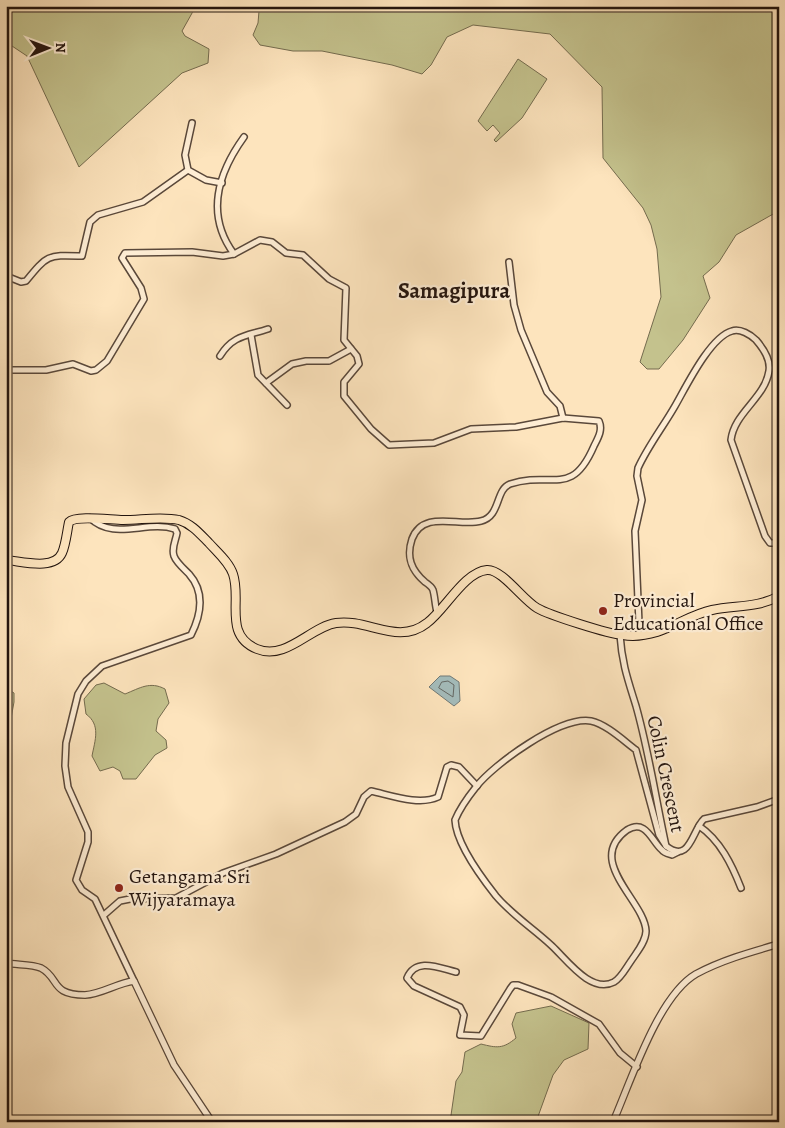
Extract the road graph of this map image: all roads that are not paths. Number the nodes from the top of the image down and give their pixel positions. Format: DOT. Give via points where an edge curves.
graph roads {
  1 [pos="192,123"];
  2 [pos="244,137"];
  3 [pos="188,170"];
  4 [pos="222,183"];
  5 [pos="234,254"];
  6 [pos="509,262"];
  7 [pos="6,276"];
  8 [pos="268,329"];
  9 [pos="251,335"];
  10 [pos="351,349"];
  11 [pos="220,356"];
  12 [pos="6,370"];
  13 [pos="266,382"];
  14 [pos="287,405"];
  15 [pos="562,418"];
  16 [pos="90,518"];
  17 [pos="779,543"];
  18 [pos="6,560"];
  19 [pos="779,596"];
  20 [pos="437,612"];
  21 [pos="621,635"];
  22 [pos="477,786"];
  23 [pos="779,799"];
  24 [pos="699,826"];
  25 [pos="666,846"];
  26 [pos="678,852"];
  27 [pos="742,888"];
  28 [pos="104,915"];
  29 [pos="779,944"];
  30 [pos="6,964"];
  31 [pos="456,972"];
  32 [pos="134,981"];
  33 [pos="637,1067"];
  34 [pos="212,1122"];
  35 [pos="613,1122"];
  1 -- 3 [label="street" via="185,155"];
  2 -- 4 [label="street" via="232,154"];
  3 -- 4 [label="street" via="206,180"];
  3 -- 7 [label="street" via="143,202 98,216 90,222 82,256 61,254 44,259 26,281"];
  4 -- 5 [label="street" via="217,198 218,224"];
  5 -- 10 [label="street" via="260,240 272,242 286,253 303,255 328,279 345,286 344,340"];
  5 -- 12 [label="street" via="125,254 122,258 141,288 144,299 107,361 91,371 72,364 46,370"];
  6 -- 15 [label="street" via="520,330 547,392 560,406"];
  8 -- 9 [label="street"];
  9 -- 11 [label="street" via="241,335"];
  9 -- 13 [label="street" via="258,374"];
  10 -- 13 [label="street" via="328,361 292,364"];
  10 -- 15 [label="street" via="358,356 359,364 344,382 344,396 389,445 434,443 471,429 516,427"];
  13 -- 14 [label="street"];
  15 -- 20 [label="street" via="595,420 601,426 589,459 579,473 567,480 535,479 507,485 492,514 483,521 427,523 412,538 409,555 412,568 433,589"];
  16 -- 18 [label="main road" via="78,517 69,522 62,554 52,562"];
  16 -- 20 [label="main road" via="170,519 191,526 229,567 235,582 237,631 248,645 259,650 267,652 286,648 320,628 339,622 395,633 412,631 430,622"];
  16 -- 28 [label="street" via="111,530 165,526 175,529 174,556 198,584 200,593 198,622 191,636 102,666 78,694 64,766 68,787 88,832 76,880 82,890 95,899"];
  17 -- 21 [label="street" via="770,543 765,536 731,440 734,426 764,388 768,360 763,348 753,338 738,330 731,331 718,341 693,372 638,468 642,500 635,531 638,620 635,626 622,630"];
  19 -- 21 [label="main road" via="765,604 711,610 655,633"];
  20 -- 21 [label="main road" via="472,576 491,570 500,574 538,609"];
  21 -- 25 [label="street, Colin Crescent" via="626,681 636,706"];
  22 -- 25 [label="street" via="515,753 556,729 592,721 636,750 659,835"];
  22 -- 26 [label="street" via="455,820 458,838 504,906 597,984 614,982 621,975 642,944 646,932 643,919 620,884 615,870 612,853 616,843 628,830 641,828 648,831 662,851 672,855"];
  22 -- 28 [label="street" via="459,767 451,765 446,767 438,797 432,800 371,791 364,796 356,814 345,822 276,854 223,873 176,898 120,901"];
  23 -- 24 [label="street, Colin Crescent" via="704,819"];
  24 -- 26 [label="street, Colin Crescent" via="690,845"];
  24 -- 27 [label="street" via="709,832 722,848"];
  25 -- 26 [label="street, Colin Crescent"];
  28 -- 32 [label="street"];
  29 -- 33 [label="street" via="695,974 674,993 663,1009"];
  30 -- 32 [label="street" via="39,967 58,988 71,994 96,993"];
  31 -- 33 [label="street" via="424,964 410,971 407,978 414,986 460,1007 464,1015 460,1035 481,1036 510,989 518,985 551,996 599,1024 620,1053"];
  32 -- 34 [label="street" via="174,1065"];
  33 -- 35 [label="street"];
}
